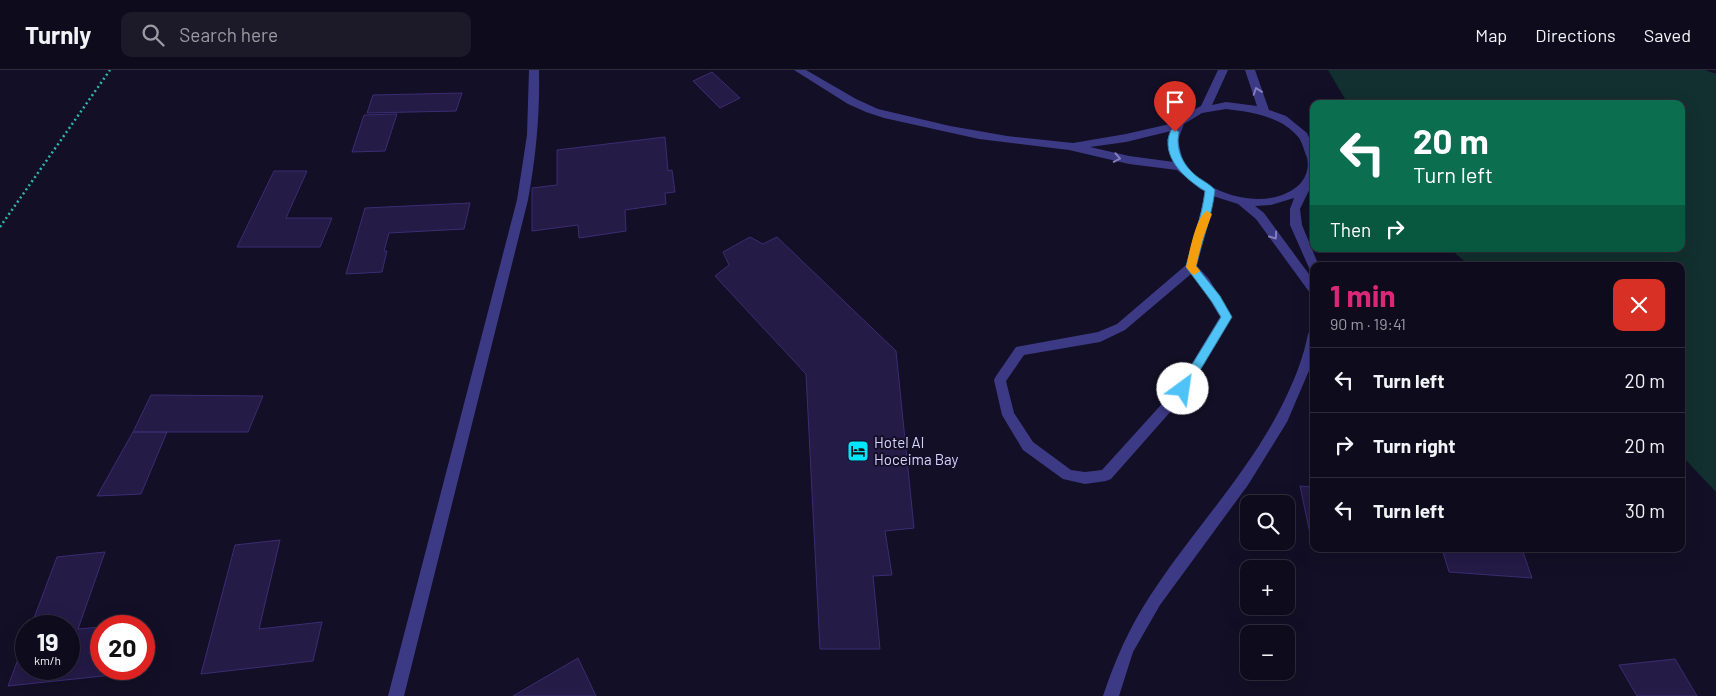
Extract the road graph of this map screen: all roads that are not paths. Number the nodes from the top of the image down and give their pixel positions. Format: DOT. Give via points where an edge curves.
graph roads {
  1 [pos="534,70"];
  2 [pos="799,70"];
  3 [pos="1223,70"];
  4 [pos="1250,70"];
  5 [pos="1205,108"];
  6 [pos="1264,111"];
  7 [pos="1178,126"];
  8 [pos="1070,146"];
  9 [pos="1310,149"];
  10 [pos="1181,167"];
  11 [pos="1310,177"];
  12 [pos="1304,187"];
  13 [pos="1210,190"];
  14 [pos="1241,200"];
  15 [pos="1312,262"];
  16 [pos="1191,267"];
  17 [pos="1310,285"];
  18 [pos="1310,348"];
  19 [pos="396,696"];
  20 [pos="1111,696"];
  1 -- 19 [label="street" via="528,171 434,556"];
  2 -- 8 [label="street" via="870,110 955,133"];
  3 -- 5 [label="street"];
  6 -- 4 [label="street, one-way"];
  5 -- 6 [label="street" via="1234,105"];
  5 -- 7 [label="street" via="1189,115"];
  6 -- 9 [label="street" via="1291,126"];
  7 -- 8 [label="street"];
  7 -- 10 [label="street" via="1173,146"];
  8 -- 10 [label="street, one-way" via="1113,157"];
  10 -- 13 [label="street"];
  11 -- 12 [label="street"];
  12 -- 14 [label="street" via="1290,196 1272,201"];
  12 -- 15 [label="street" via="1295,209 1296,224"];
  13 -- 14 [label="street"];
  13 -- 16 [label="street" via="1207,213"];
  14 -- 17 [label="street, one-way" via="1260,216"];
  16 -- 16 [label="street" via="1226,317 1183,389 1106,475 1085,478 1068,475 1028,446 1008,415 1000,380 1020,351 1100,337 1121,327"];
  18 -- 20 [label="street" via="1290,405 1274,436 1186,556 1135,633"];
}
